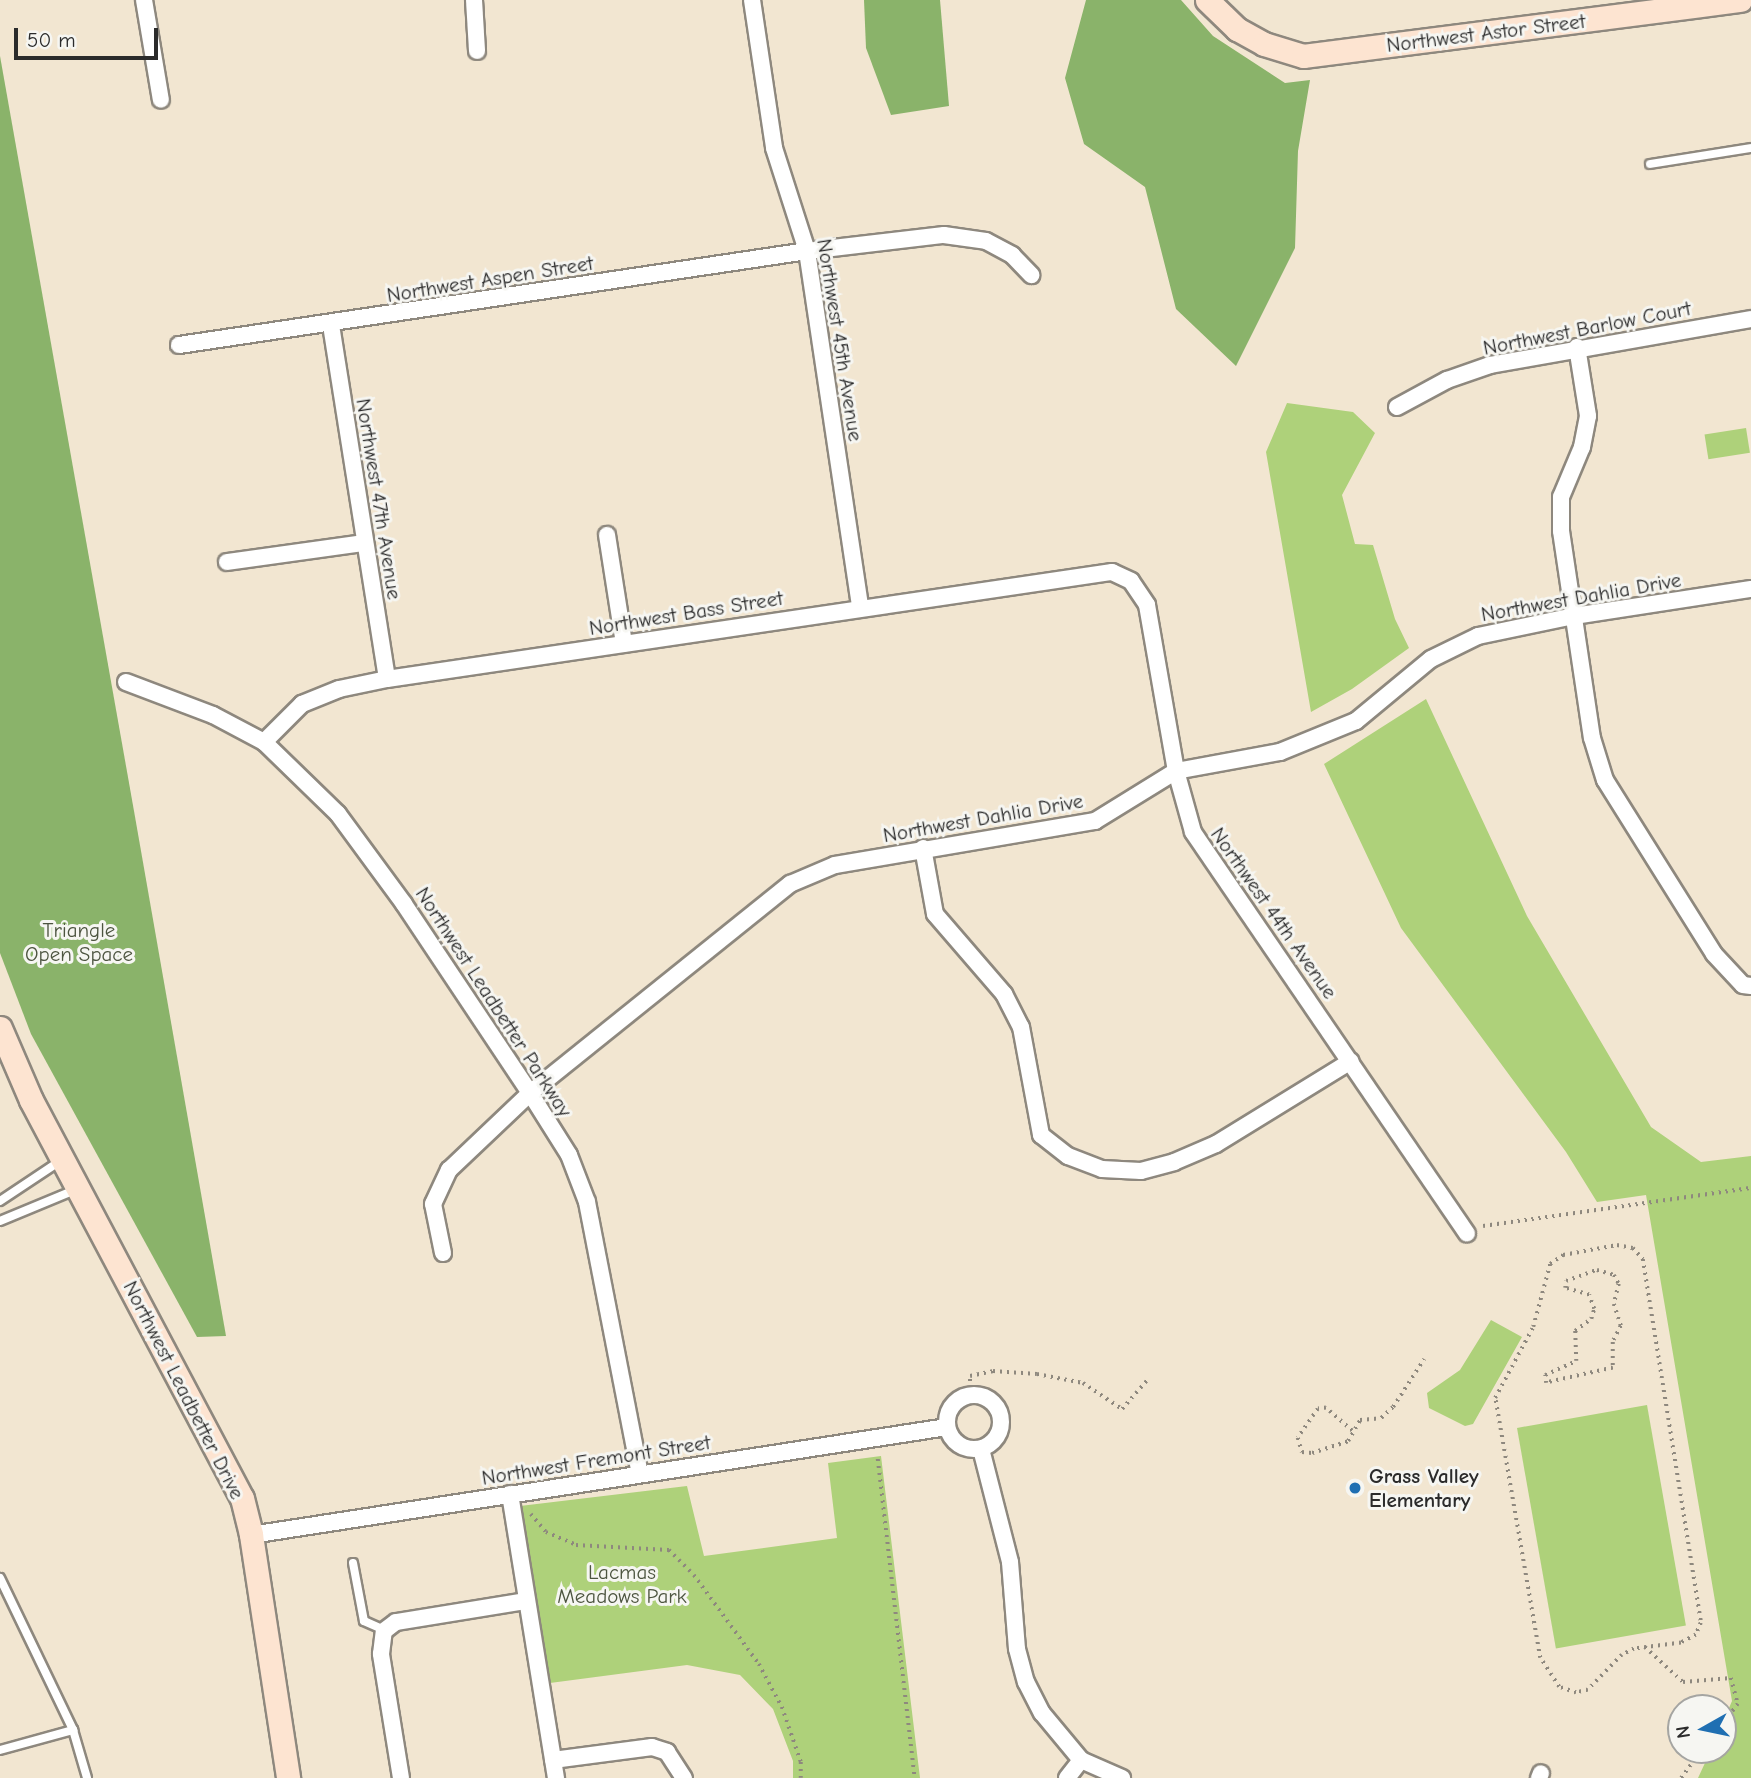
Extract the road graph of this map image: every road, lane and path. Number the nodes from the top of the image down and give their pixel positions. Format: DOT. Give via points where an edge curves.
graph roads {
  1 [pos="144,0"];
  2 [pos="474,0"];
  3 [pos="752,0"];
  4 [pos="1207,0"];
  5 [pos="1740,0"];
  6 [pos="1628,8"];
  7 [pos="477,51"];
  8 [pos="161,100"];
  9 [pos="1751,148"];
  10 [pos="1650,164"];
  11 [pos="807,251"];
  12 [pos="1031,275"];
  13 [pos="1751,319"];
  14 [pos="331,325"];
  15 [pos="179,345"];
  16 [pos="1577,347"];
  17 [pos="1397,407"];
  18 [pos="607,535"];
  19 [pos="365,543"];
  20 [pos="227,562"];
  21 [pos="1131,581"];
  22 [pos="1751,589"];
  23 [pos="860,607"];
  24 [pos="1574,616"];
  25 [pos="624,644"];
  26 [pos="387,679"];
  27 [pos="126,682"];
  28 [pos="264,742"];
  29 [pos="1176,771"];
  30 [pos="923,848"];
  31 [pos="1751,986"];
  32 [pos="0,1028"];
  33 [pos="1351,1061"];
  34 [pos="530,1093"];
  35 [pos="63,1159"];
  36 [pos="1751,1188"];
  37 [pos="78,1189"];
  38 [pos="0,1201"];
  39 [pos="0,1221"];
  40 [pos="1467,1233"];
  41 [pos="443,1253"];
  42 [pos="1424,1359"];
  43 [pos="1148,1380"];
  44 [pos="1546,1382"];
  45 [pos="969,1395"];
  46 [pos="947,1426"];
  47 [pos="1352,1431"];
  48 [pos="981,1449"];
  49 [pos="878,1459"];
  50 [pos="640,1474"];
  51 [pos="510,1494"];
  52 [pos="531,1514"];
  53 [pos="251,1535"];
  54 [pos="353,1563"];
  55 [pos="0,1578"];
  56 [pos="526,1601"];
  57 [pos="384,1630"];
  58 [pos="1645,1647"];
  59 [pos="1735,1694"];
  60 [pos="74,1730"];
  61 [pos="0,1750"];
  62 [pos="553,1760"];
  63 [pos="1081,1760"];
  64 [pos="87,1778"];
  65 [pos="288,1778"];
  66 [pos="401,1778"];
  67 [pos="556,1778"];
  68 [pos="684,1778"];
  69 [pos="801,1778"];
  70 [pos="915,1778"];
  71 [pos="1068,1778"];
  72 [pos="1122,1778"];
  1 -- 8 [label="street"];
  2 -- 7 [label="street"];
  3 -- 11 [label="street, Northwest 45th Avenue" via="774,148"];
  4 -- 6 [label="street, Northwest Astor Street" via="1237,29 1264,44 1303,56"];
  5 -- 6 [label="street, Northwest Astor Street"];
  9 -- 10 [label="lane"];
  11 -- 12 [label="street, Northwest Aspen Street" via="944,235 986,241 1012,255"];
  11 -- 14 [label="street, Northwest Aspen Street"];
  11 -- 23 [label="street, Northwest 45th Avenue"];
  13 -- 16 [label="street, Northwest Barlow Court"];
  14 -- 15 [label="street, Northwest Aspen Street"];
  14 -- 19 [label="street, Northwest 47th Avenue"];
  16 -- 17 [label="street, Northwest Barlow Court" via="1490,365 1447,380"];
  16 -- 24 [label="street" via="1588,416 1582,447 1561,496 1561,531"];
  18 -- 25 [label="street"];
  19 -- 20 [label="street"];
  19 -- 26 [label="street, Northwest 47th Avenue"];
  21 -- 23 [label="street, Northwest Bass Street" via="1112,572 1072,575"];
  21 -- 29 [label="street, Northwest 44th Avenue" via="1147,605"];
  22 -- 24 [label="street, Northwest Dahlia Drive"];
  23 -- 25 [label="street, Northwest Bass Street"];
  24 -- 29 [label="street, Northwest Dahlia Drive" via="1478,636 1443,653 1356,721 1308,744"];
  24 -- 31 [label="street" via="1592,738 1605,780 1714,954 1743,985"];
  25 -- 26 [label="street, Northwest Bass Street"];
  26 -- 28 [label="street, Northwest Bass Street" via="302,704"];
  27 -- 28 [label="street, Northwest Leadbetter Parkway" via="213,715"];
  28 -- 34 [label="street, Northwest Leadbetter Parkway" via="338,814"];
  29 -- 30 [label="street, Northwest Dahlia Drive" via="1095,821"];
  29 -- 33 [label="street, Northwest 44th Avenue" via="1193,832"];
  30 -- 33 [label="street" via="935,914 1004,994 1021,1027 1041,1135 1068,1156 1101,1169 1141,1171 1174,1162 1216,1144"];
  30 -- 34 [label="street, Northwest Dahlia Drive" via="835,865 790,884"];
  32 -- 35 [label="street, Northwest Leadbetter Drive"];
  33 -- 40 [label="street, Northwest 44th Avenue"];
  34 -- 41 [label="street, Northwest Dahlia Drive" via="449,1170 433,1204"];
  34 -- 50 [label="street, Northwest Leadbetter Parkway" via="569,1155 587,1202"];
  35 -- 37 [label="street, Northwest Leadbetter Drive"];
  35 -- 38 [label="lane"];
  36 -- 40 [label="path" via="1479,1226"];
  37 -- 39 [label="lane"];
  37 -- 53 [label="street, Northwest Leadbetter Drive" via="228,1468"];
  42 -- 47 [label="path" via="1393,1407 1381,1418 1360,1420"];
  43 -- 45 [label="path" via="1122,1409 1083,1383 1037,1374 993,1371 970,1376"];
  44 -- 44 [label="path" via="1613,1368 1613,1342 1621,1326 1614,1304 1619,1284 1614,1275 1597,1269 1566,1280 1565,1288 1589,1296 1594,1309 1591,1319 1575,1331 1576,1361 1545,1375"];
  45 -- 46 [label="street" via="951,1407"];
  45 -- 48 [label="street" via="991,1400 1000,1413 996,1438"];
  46 -- 48 [label="street" via="963,1447"];
  46 -- 50 [label="street, Northwest Fremont Street"];
  47 -- 47 [label="path" via="1341,1446 1312,1453 1303,1452 1298,1438 1318,1409 1326,1408"];
  48 -- 63 [label="street" via="1010,1562 1017,1649 1026,1682 1042,1713"];
  49 -- 70 [label="path"];
  50 -- 51 [label="street, Northwest Fremont Street"];
  51 -- 53 [label="street, Northwest Fremont Street"];
  51 -- 56 [label="street"];
  52 -- 69 [label="path" via="546,1532 576,1545 669,1550 694,1575 759,1664 782,1707 801,1762"];
  53 -- 65 [label="street, Northwest Leadbetter Drive"];
  54 -- 57 [label="lane" via="364,1621"];
  55 -- 60 [label="lane"];
  56 -- 57 [label="street" via="396,1622"];
  56 -- 62 [label="street"];
  57 -- 66 [label="street" via="381,1654"];
  58 -- 58 [label="path" via="1681,1643 1696,1635 1701,1623 1643,1259 1633,1248 1617,1245 1563,1255 1549,1264 1533,1327 1495,1398 1540,1658 1547,1673 1559,1687 1576,1693 1588,1690 1622,1656"];
  58 -- 59 [label="path" via="1683,1682 1731,1678"];
  60 -- 61 [label="lane"];
  60 -- 64 [label="lane"];
  62 -- 67 [label="street"];
  62 -- 68 [label="street" via="652,1747 667,1752"];
  63 -- 71 [label="street"];
  63 -- 72 [label="street"];
}
